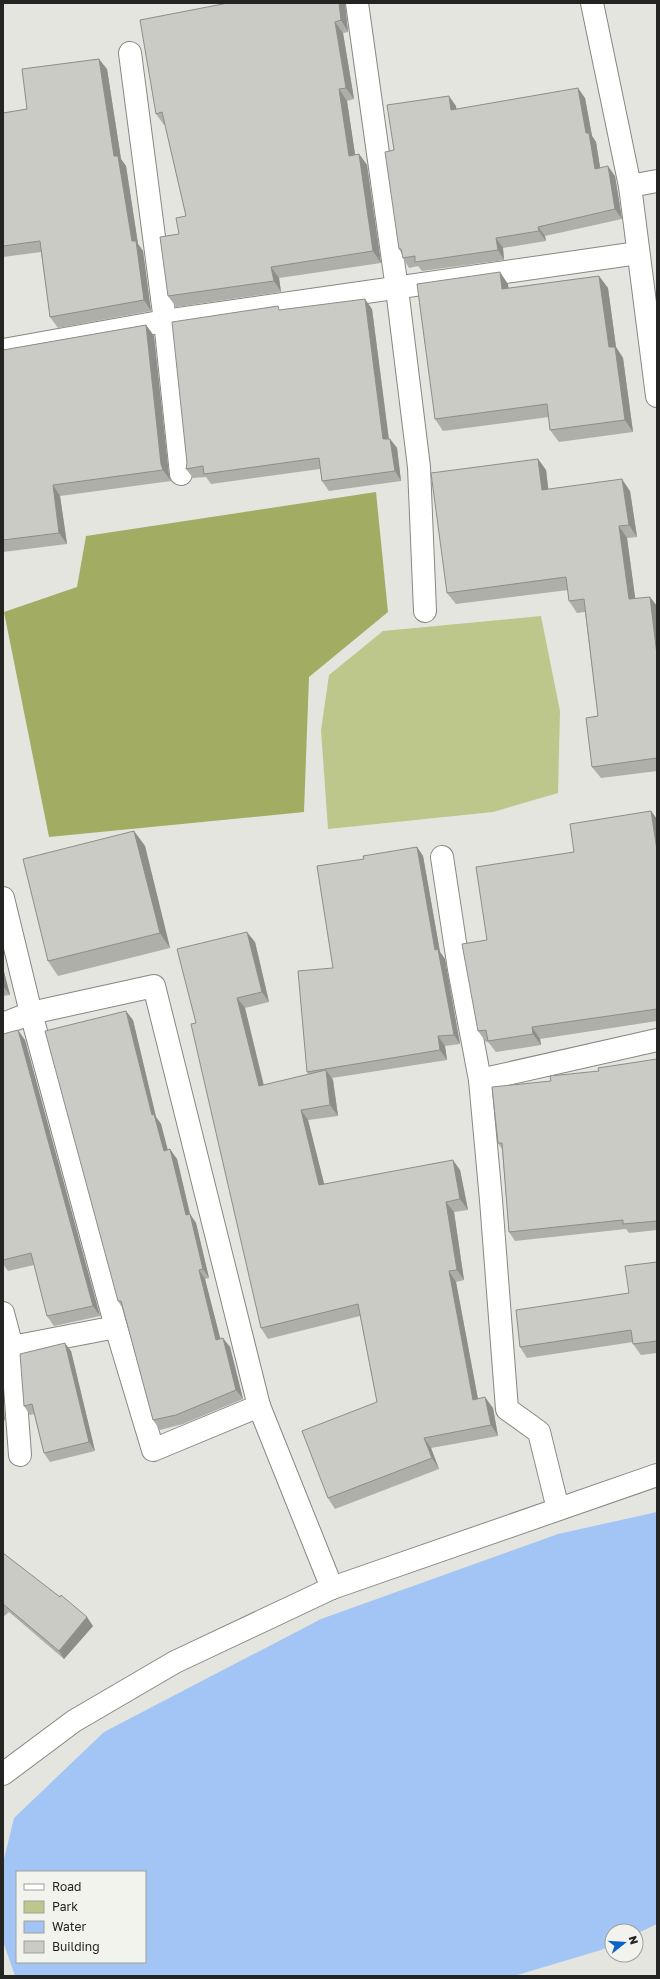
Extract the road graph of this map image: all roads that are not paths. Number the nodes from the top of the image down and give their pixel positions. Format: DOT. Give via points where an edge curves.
graph roads {
  1 [pos="592,3"];
  2 [pos="358,4"];
  3 [pos="130,53"];
  4 [pos="657,181"];
  5 [pos="630,186"];
  6 [pos="638,252"];
  7 [pos="397,289"];
  8 [pos="166,321"];
  9 [pos="3,350"];
  10 [pos="657,396"];
  11 [pos="181,474"];
  12 [pos="424,611"];
  13 [pos="442,857"];
  14 [pos="3,898"];
  15 [pos="31,1013"];
  16 [pos="3,1024"];
  17 [pos="657,1040"];
  18 [pos="480,1080"];
  19 [pos="3,1313"];
  20 [pos="116,1327"];
  21 [pos="12,1347"];
  22 [pos="259,1406"];
  23 [pos="20,1456"];
  24 [pos="657,1475"];
  25 [pos="558,1509"];
  26 [pos="332,1588"];
  27 [pos="3,1774"];
  1 -- 5 [label="street"];
  2 -- 7 [label="street"];
  3 -- 8 [label="street"];
  4 -- 5 [label="street"];
  5 -- 6 [label="street"];
  6 -- 7 [label="street"];
  6 -- 10 [label="street"];
  7 -- 8 [label="street"];
  7 -- 12 [label="street" via="419,468"];
  8 -- 9 [label="street"];
  8 -- 11 [label="street"];
  13 -- 18 [label="street" via="459,969"];
  14 -- 15 [label="street"];
  15 -- 16 [label="street"];
  15 -- 20 [label="street"];
  15 -- 22 [label="street" via="154,986"];
  17 -- 18 [label="street"];
  18 -- 25 [label="street" via="507,1409 539,1432"];
  19 -- 21 [label="street"];
  20 -- 21 [label="street"];
  20 -- 22 [label="street" via="153,1450"];
  21 -- 23 [label="street"];
  22 -- 26 [label="street"];
  24 -- 25 [label="street"];
  25 -- 26 [label="street"];
  26 -- 27 [label="street" via="175,1662 74,1722"];
}
